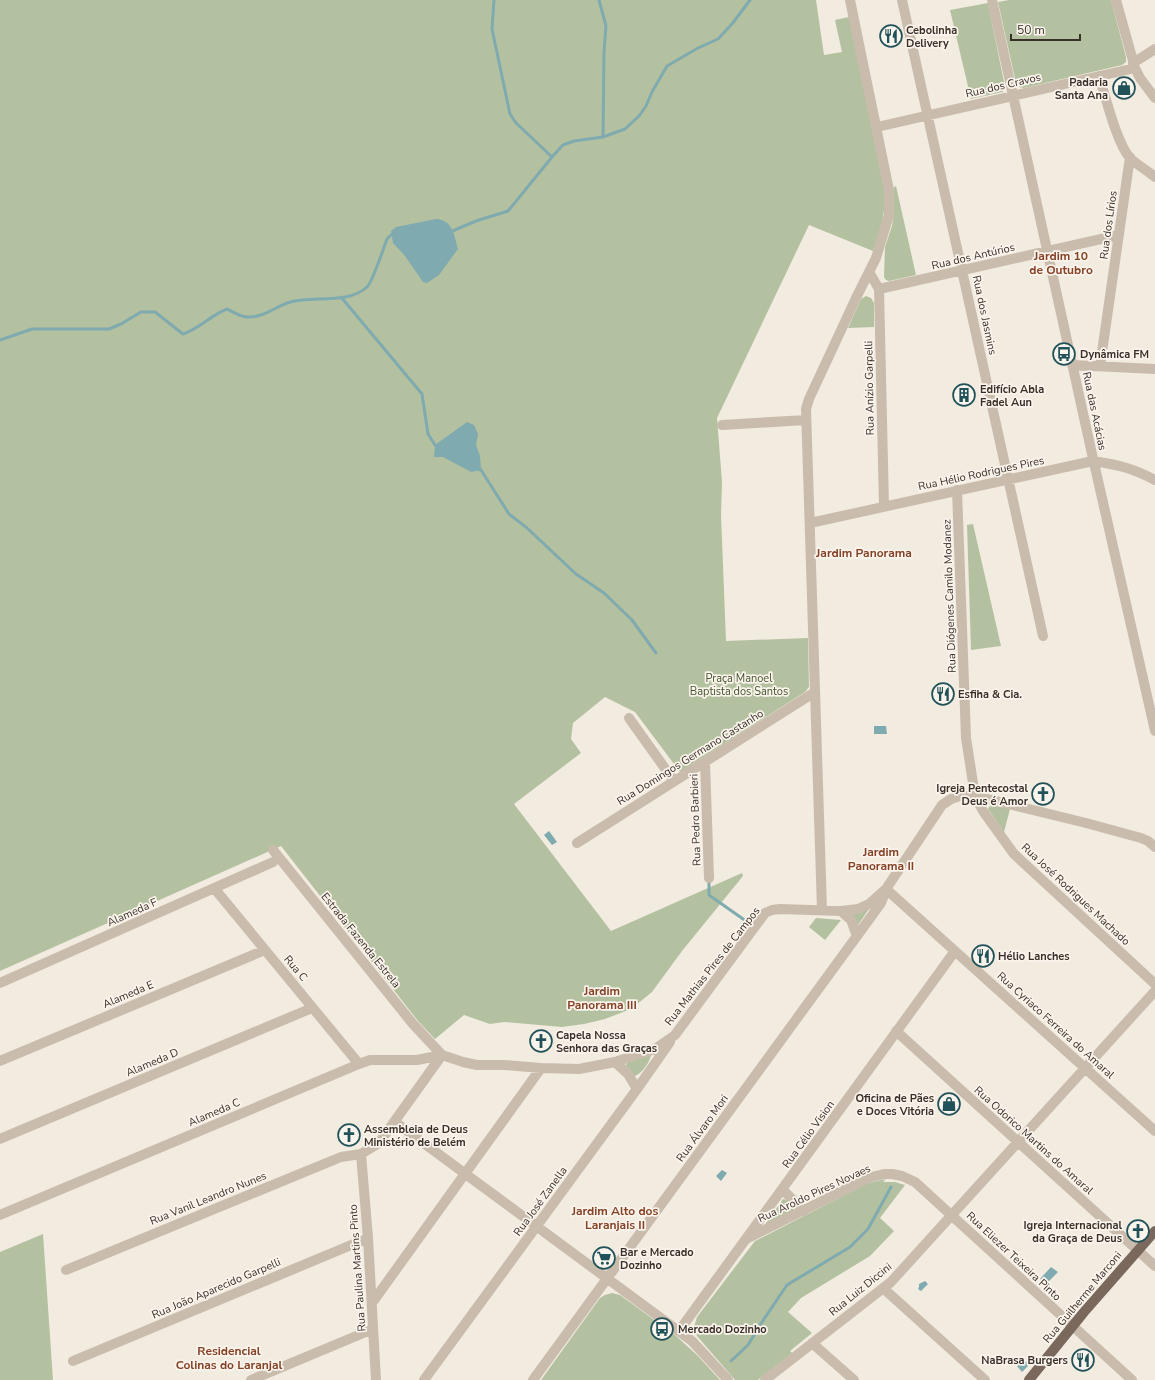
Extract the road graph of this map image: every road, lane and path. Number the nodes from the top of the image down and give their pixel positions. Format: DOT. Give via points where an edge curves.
graph roads {
  1 [pos="850,0"];
  2 [pos="902,0"];
  3 [pos="992,0"];
  4 [pos="1116,0"];
  5 [pos="1155,49"];
  6 [pos="1134,65"];
  7 [pos="1099,76"];
  8 [pos="1014,96"];
  9 [pos="1155,98"];
  10 [pos="928,114"];
  11 [pos="876,127"];
  12 [pos="1130,157"];
  13 [pos="1155,177"];
  14 [pos="1119,235"];
  15 [pos="1048,252"];
  16 [pos="962,271"];
  17 [pos="869,272"];
  18 [pos="879,289"];
  19 [pos="1072,365"];
  20 [pos="1100,366"];
  21 [pos="1155,369"];
  22 [pos="806,420"];
  23 [pos="722,425"];
  24 [pos="1093,461"];
  25 [pos="1008,479"];
  26 [pos="1155,480"];
  27 [pos="957,490"];
  28 [pos="884,506"];
  29 [pos="810,523"];
  30 [pos="1043,636"];
  31 [pos="815,692"];
  32 [pos="629,718"];
  33 [pos="1155,731"];
  34 [pos="705,762"];
  35 [pos="674,781"];
  36 [pos="975,796"];
  37 [pos="577,843"];
  38 [pos="1155,847"];
  39 [pos="273,850"];
  40 [pos="273,862"];
  41 [pos="709,878"];
  42 [pos="214,888"];
  43 [pos="886,889"];
  44 [pos="822,910"];
  45 [pos="841,911"];
  46 [pos="857,936"];
  47 [pos="265,950"];
  48 [pos="955,951"];
  49 [pos="0,983"];
  50 [pos="1155,984"];
  51 [pos="1155,991"];
  52 [pos="312,1008"];
  53 [pos="896,1032"];
  54 [pos="675,1035"];
  55 [pos="431,1044"];
  56 [pos="442,1055"];
  57 [pos="0,1061"];
  58 [pos="615,1062"];
  59 [pos="359,1064"];
  60 [pos="542,1068"];
  61 [pos="1085,1068"];
  62 [pos="638,1089"];
  63 [pos="395,1122"];
  64 [pos="1155,1131"];
  65 [pos="0,1139"];
  66 [pos="1018,1142"];
  67 [pos="361,1154"];
  68 [pos="892,1174"];
  69 [pos="465,1175"];
  70 [pos="783,1190"];
  71 [pos="804,1210"];
  72 [pos="0,1215"];
  73 [pos="952,1215"];
  74 [pos="536,1227"];
  75 [pos="1155,1231"];
  76 [pos="368,1238"];
  77 [pos="748,1238"];
  78 [pos="1138,1251"];
  79 [pos="1155,1266"];
  80 [pos="66,1270"];
  81 [pos="607,1279"];
  82 [pos="883,1288"];
  83 [pos="372,1302"];
  84 [pos="1073,1326"];
  85 [pos="373,1329"];
  86 [pos="679,1331"];
  87 [pos="812,1343"];
  88 [pos="72,1361"];
  89 [pos="250,1380"];
  90 [pos="376,1380"];
  91 [pos="424,1380"];
  92 [pos="534,1380"];
  93 [pos="728,1380"];
  94 [pos="765,1380"];
  95 [pos="854,1380"];
  96 [pos="986,1380"];
  97 [pos="1029,1380"];
  98 [pos="1132,1380"];
  1 -- 11 [label="street"];
  2 -- 10 [label="street, Rua dos Jasmins"];
  3 -- 8 [label="street, Rua das Acácias"];
  4 -- 6 [label="street"];
  5 -- 6 [label="street, Rua dos Cravos"];
  6 -- 7 [label="street, Rua dos Cravos"];
  6 -- 9 [label="street"];
  7 -- 8 [label="street, Rua dos Cravos"];
  7 -- 12 [label="street" via="1119,138"];
  8 -- 10 [label="street, Rua dos Cravos"];
  8 -- 15 [label="street, Rua das Acácias"];
  10 -- 11 [label="street, Rua dos Cravos"];
  10 -- 16 [label="street, Rua dos Jasmins"];
  11 -- 17 [label="street" via="890,202 885,232"];
  12 -- 13 [label="street"];
  12 -- 14 [label="street, Rua dos Lírios"];
  14 -- 15 [label="street, Rua dos Antúrios"];
  14 -- 20 [label="street, Rua dos Lírios"];
  15 -- 16 [label="street, Rua dos Antúrios"];
  15 -- 19 [label="street, Rua das Acácias"];
  16 -- 18 [label="street, Rua dos Antúrios"];
  16 -- 25 [label="street, Rua dos Jasmins"];
  17 -- 18 [label="street, Rua Anízio Garpelli"];
  17 -- 22 [label="street" via="809,399"];
  18 -- 28 [label="street, Rua Anízio Garpelli"];
  19 -- 20 [label="street"];
  19 -- 24 [label="street, Rua das Acácias"];
  20 -- 21 [label="street"];
  22 -- 23 [label="street"];
  22 -- 29 [label="street"];
  24 -- 25 [label="street, Rua Hélio Rodrigues Pires"];
  24 -- 26 [label="street, Rua Hélio Rodrigues Pires" via="1130,468"];
  24 -- 33 [label="street, Rua das Acácias"];
  25 -- 27 [label="street, Rua Hélio Rodrigues Pires"];
  25 -- 30 [label="street, Rua dos Jasmins"];
  27 -- 28 [label="street, Rua Hélio Rodrigues Pires"];
  27 -- 36 [label="street, Rua Diógenes Camilo Modanez" via="966,738"];
  28 -- 29 [label="street, Rua Hélio Rodrigues Pires"];
  29 -- 31 [label="street"];
  31 -- 34 [label="street, Rua Domingos Germano Castanho"];
  31 -- 44 [label="street"];
  32 -- 35 [label="street"];
  34 -- 35 [label="street, Rua Domingos Germano Castanho"];
  34 -- 41 [label="street, Rua Pedro Barbieri"];
  35 -- 37 [label="street, Rua Domingos Germano Castanho"];
  36 -- 38 [label="street, Rua Mathias Pires de Campos" via="1086,822 1141,838"];
  36 -- 43 [label="street, Rua Mathias Pires de Campos" via="960,796 942,805"];
  36 -- 50 [label="street, Rua José Rodrigues Machado" via="983,811 1019,859"];
  39 -- 55 [label="street, Estrada Fazenda Estrela"];
  40 -- 42 [label="street, Alameda F"];
  42 -- 47 [label="street, Rua C"];
  42 -- 49 [label="street, Alameda F"];
  43 -- 45 [label="street, Rua Mathias Pires de Campos" via="865,906"];
  43 -- 46 [label="street, Rua Álvaro Mori" via="880,903"];
  43 -- 48 [label="street, Rua Cyriaco Ferreira do Amaral"];
  44 -- 45 [label="street, Rua Mathias Pires de Campos"];
  44 -- 54 [label="street, Rua Mathias Pires de Campos" via="780,909 765,914"];
  45 -- 46 [label="street" via="851,920"];
  46 -- 81 [label="street, Rua Álvaro Mori"];
  47 -- 52 [label="street, Rua C"];
  47 -- 57 [label="street, Alameda E"];
  48 -- 53 [label="street, Rua Célio Vision"];
  48 -- 61 [label="street, Rua Cyriaco Ferreira do Amaral"];
  51 -- 61 [label="street, Rua Luiz Diccini"];
  52 -- 59 [label="street, Rua C"];
  52 -- 65 [label="street, Alameda D"];
  53 -- 66 [label="street, Rua Odorico Martins do Amaral"];
  53 -- 70 [label="street, Rua Célio Vision"];
  54 -- 58 [label="street, Rua Mathias Pires de Campos" via="655,1049"];
  54 -- 62 [label="street, Rua José Zanella"];
  55 -- 56 [label="street, Rua Mathias Pires de Campos"];
  56 -- 59 [label="street, Alameda C" via="417,1060 370,1060"];
  56 -- 60 [label="street, Rua Mathias Pires de Campos" via="473,1065"];
  56 -- 63 [label="street"];
  58 -- 60 [label="street, Rua Mathias Pires de Campos" via="579,1069"];
  58 -- 62 [label="street" via="628,1074"];
  59 -- 72 [label="street, Alameda C"];
  60 -- 69 [label="street"];
  61 -- 64 [label="street, Rua Cyriaco Ferreira do Amaral"];
  61 -- 66 [label="street, Rua Luiz Diccini"];
  62 -- 74 [label="street, Rua José Zanella"];
  63 -- 67 [label="street" via="379,1143"];
  63 -- 69 [label="street"];
  66 -- 73 [label="street, Rua Luiz Diccini"];
  66 -- 78 [label="street, Rua Odorico Martins do Amaral"];
  67 -- 76 [label="street, Rua Paulina Martins Pinto"];
  67 -- 80 [label="street, Rua Vanil Leandro Nunes" via="341,1157"];
  68 -- 71 [label="street, Rua Aroldo Pires Novaes" via="868,1178"];
  68 -- 73 [label="street, Rua Eliezer Teixeira Pinto" via="915,1182"];
  69 -- 74 [label="street"];
  69 -- 83 [label="street"];
  70 -- 71 [label="street"];
  70 -- 77 [label="street, Rua Célio Vision"];
  71 -- 77 [label="street, Rua Aroldo Pires Novaes"];
  73 -- 82 [label="street, Rua Luiz Diccini"];
  73 -- 84 [label="street, Rua Eliezer Teixeira Pinto"];
  74 -- 81 [label="street"];
  74 -- 91 [label="street, Rua José Zanella"];
  75 -- 78 [label="main road, Rua Guilherme Marconi"];
  76 -- 83 [label="street, Rua Paulina Martins Pinto"];
  76 -- 88 [label="street, Rua João Aparecido Garpelli"];
  77 -- 86 [label="street, Rua Célio Vision"];
  78 -- 79 [label="street, Rua Odorico Martins do Amaral"];
  78 -- 84 [label="main road, Rua Guilherme Marconi"];
  81 -- 86 [label="street"];
  81 -- 92 [label="street, Rua Álvaro Mori"];
  82 -- 87 [label="street, Rua Luiz Diccini"];
  82 -- 96 [label="street"];
  83 -- 85 [label="street, Rua Paulina Martins Pinto"];
  84 -- 97 [label="main road, Rua Guilherme Marconi"];
  84 -- 98 [label="street, Rua Eliezer Teixeira Pinto"];
  85 -- 89 [label="street"];
  85 -- 90 [label="street, Rua Paulina Martins Pinto"];
  86 -- 93 [label="street" via="695,1343"];
  87 -- 94 [label="street, Rua Luiz Diccini"];
  87 -- 95 [label="street"];
}
